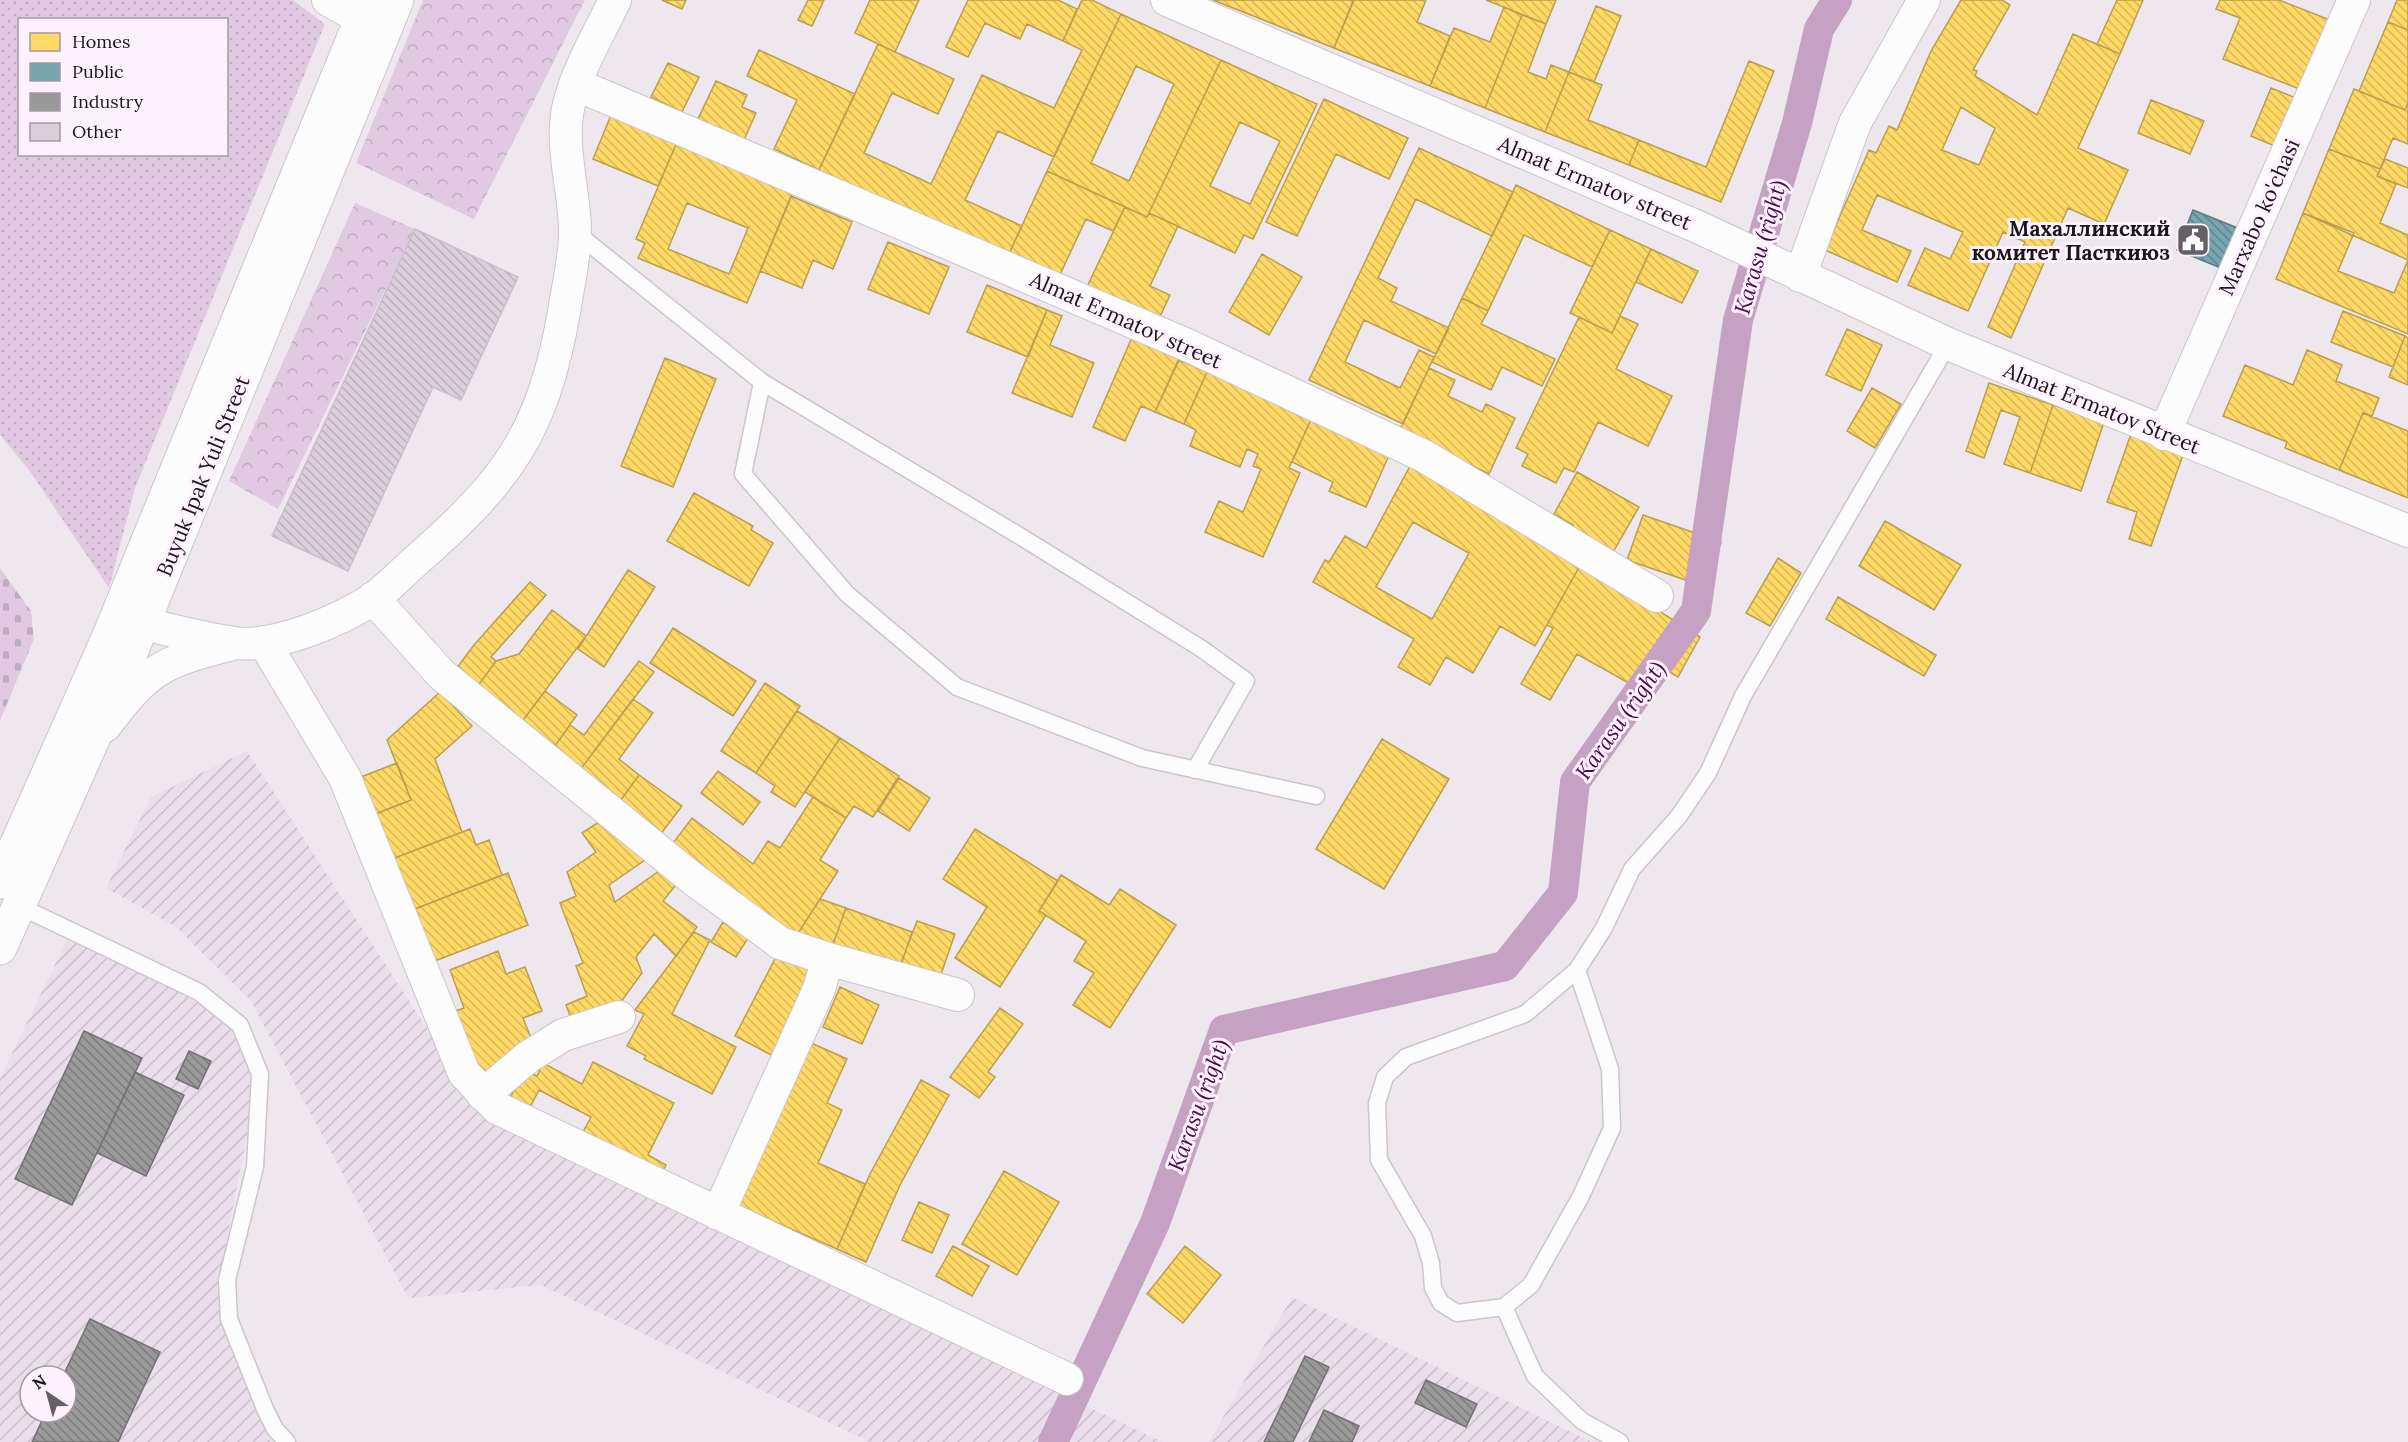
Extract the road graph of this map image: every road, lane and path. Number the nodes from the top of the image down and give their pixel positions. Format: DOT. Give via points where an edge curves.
graph roads {
  1 [pos="328,0"];
  2 [pos="397,0"];
  3 [pos="615,0"];
  4 [pos="1167,0"];
  5 [pos="1924,0"];
  6 [pos="2354,0"];
  7 [pos="372,17"];
  8 [pos="575,84"];
  9 [pos="575,232"];
  10 [pos="1795,273"];
  11 [pos="1948,344"];
  12 [pos="762,382"];
  13 [pos="2164,434"];
  14 [pos="2408,531"];
  15 [pos="1657,596"];
  16 [pos="374,598"];
  17 [pos="130,620"];
  18 [pos="250,643"];
  19 [pos="90,746"];
  20 [pos="1195,770"];
  21 [pos="1316,796"];
  22 [pos="9,894"];
  23 [pos="0,948"];
  24 [pos="828,959"];
  25 [pos="1578,970"];
  26 [pos="958,996"];
  27 [pos="619,1017"];
  28 [pos="483,1095"];
  29 [pos="718,1214"];
  30 [pos="1504,1307"];
  31 [pos="1067,1379"];
  32 [pos="287,1442"];
  33 [pos="1620,1442"];
  1 -- 7 [label="street"];
  2 -- 7 [label="street, Buyuk Ipak Yuli Street"];
  3 -- 8 [label="street"];
  4 -- 10 [label="street, Almat Ermatov street" via="1698,227"];
  5 -- 10 [label="street" via="1855,123"];
  6 -- 13 [label="street, Marxabo ko'chasi"];
  7 -- 17 [label="street, Buyuk Ipak Yuli Street"];
  8 -- 9 [label="street" via="567,128"];
  8 -- 15 [label="street, Almat Ermatov street" via="1187,345 1424,456"];
  9 -- 12 [label="lane"];
  9 -- 16 [label="street" via="551,376 518,453 489,490"];
  10 -- 11 [label="street, Almat Ermatov Street"];
  11 -- 13 [label="street, Almat Ermatov Street"];
  11 -- 25 [label="lane" via="1743,696 1708,773 1679,816 1632,869 1604,928"];
  12 -- 20 [label="lane" via="743,474 847,594 957,687 1142,758"];
  12 -- 20 [label="lane" via="1023,538 1202,649 1246,681"];
  13 -- 14 [label="street, Almat Ermatov Street"];
  16 -- 18 [label="street" via="326,624"];
  16 -- 24 [label="street" via="441,675 693,879 780,943"];
  17 -- 18 [label="street"];
  17 -- 19 [label="street, Buyuk Ipak Yuli Street"];
  17 -- 22 [label="street, Buyuk Ipak Yuli Street"];
  18 -- 19 [label="street" via="180,658 158,668 126,700"];
  18 -- 28 [label="street" via="345,778 464,1073"];
  19 -- 22 [label="street, Buyuk Ipak Yuli Street"];
  20 -- 21 [label="lane"];
  22 -- 23 [label="street, Buyuk Ipak Yuli Street"];
  22 -- 32 [label="lane" via="199,992 240,1025 260,1074 255,1167 228,1280 229,1319 265,1409"];
  24 -- 26 [label="street"];
  24 -- 29 [label="street" via="819,988"];
  25 -- 30 [label="lane" via="1610,1069 1612,1128 1581,1196 1531,1285"];
  25 -- 30 [label="lane" via="1525,1014 1406,1058 1385,1077 1377,1103 1379,1160 1423,1236 1433,1288 1441,1303 1456,1313"];
  27 -- 28 [label="street" via="563,1035 528,1057"];
  28 -- 29 [label="street" via="497,1108"];
  29 -- 31 [label="street"];
  30 -- 33 [label="lane" via="1535,1376 1582,1420"];
}
